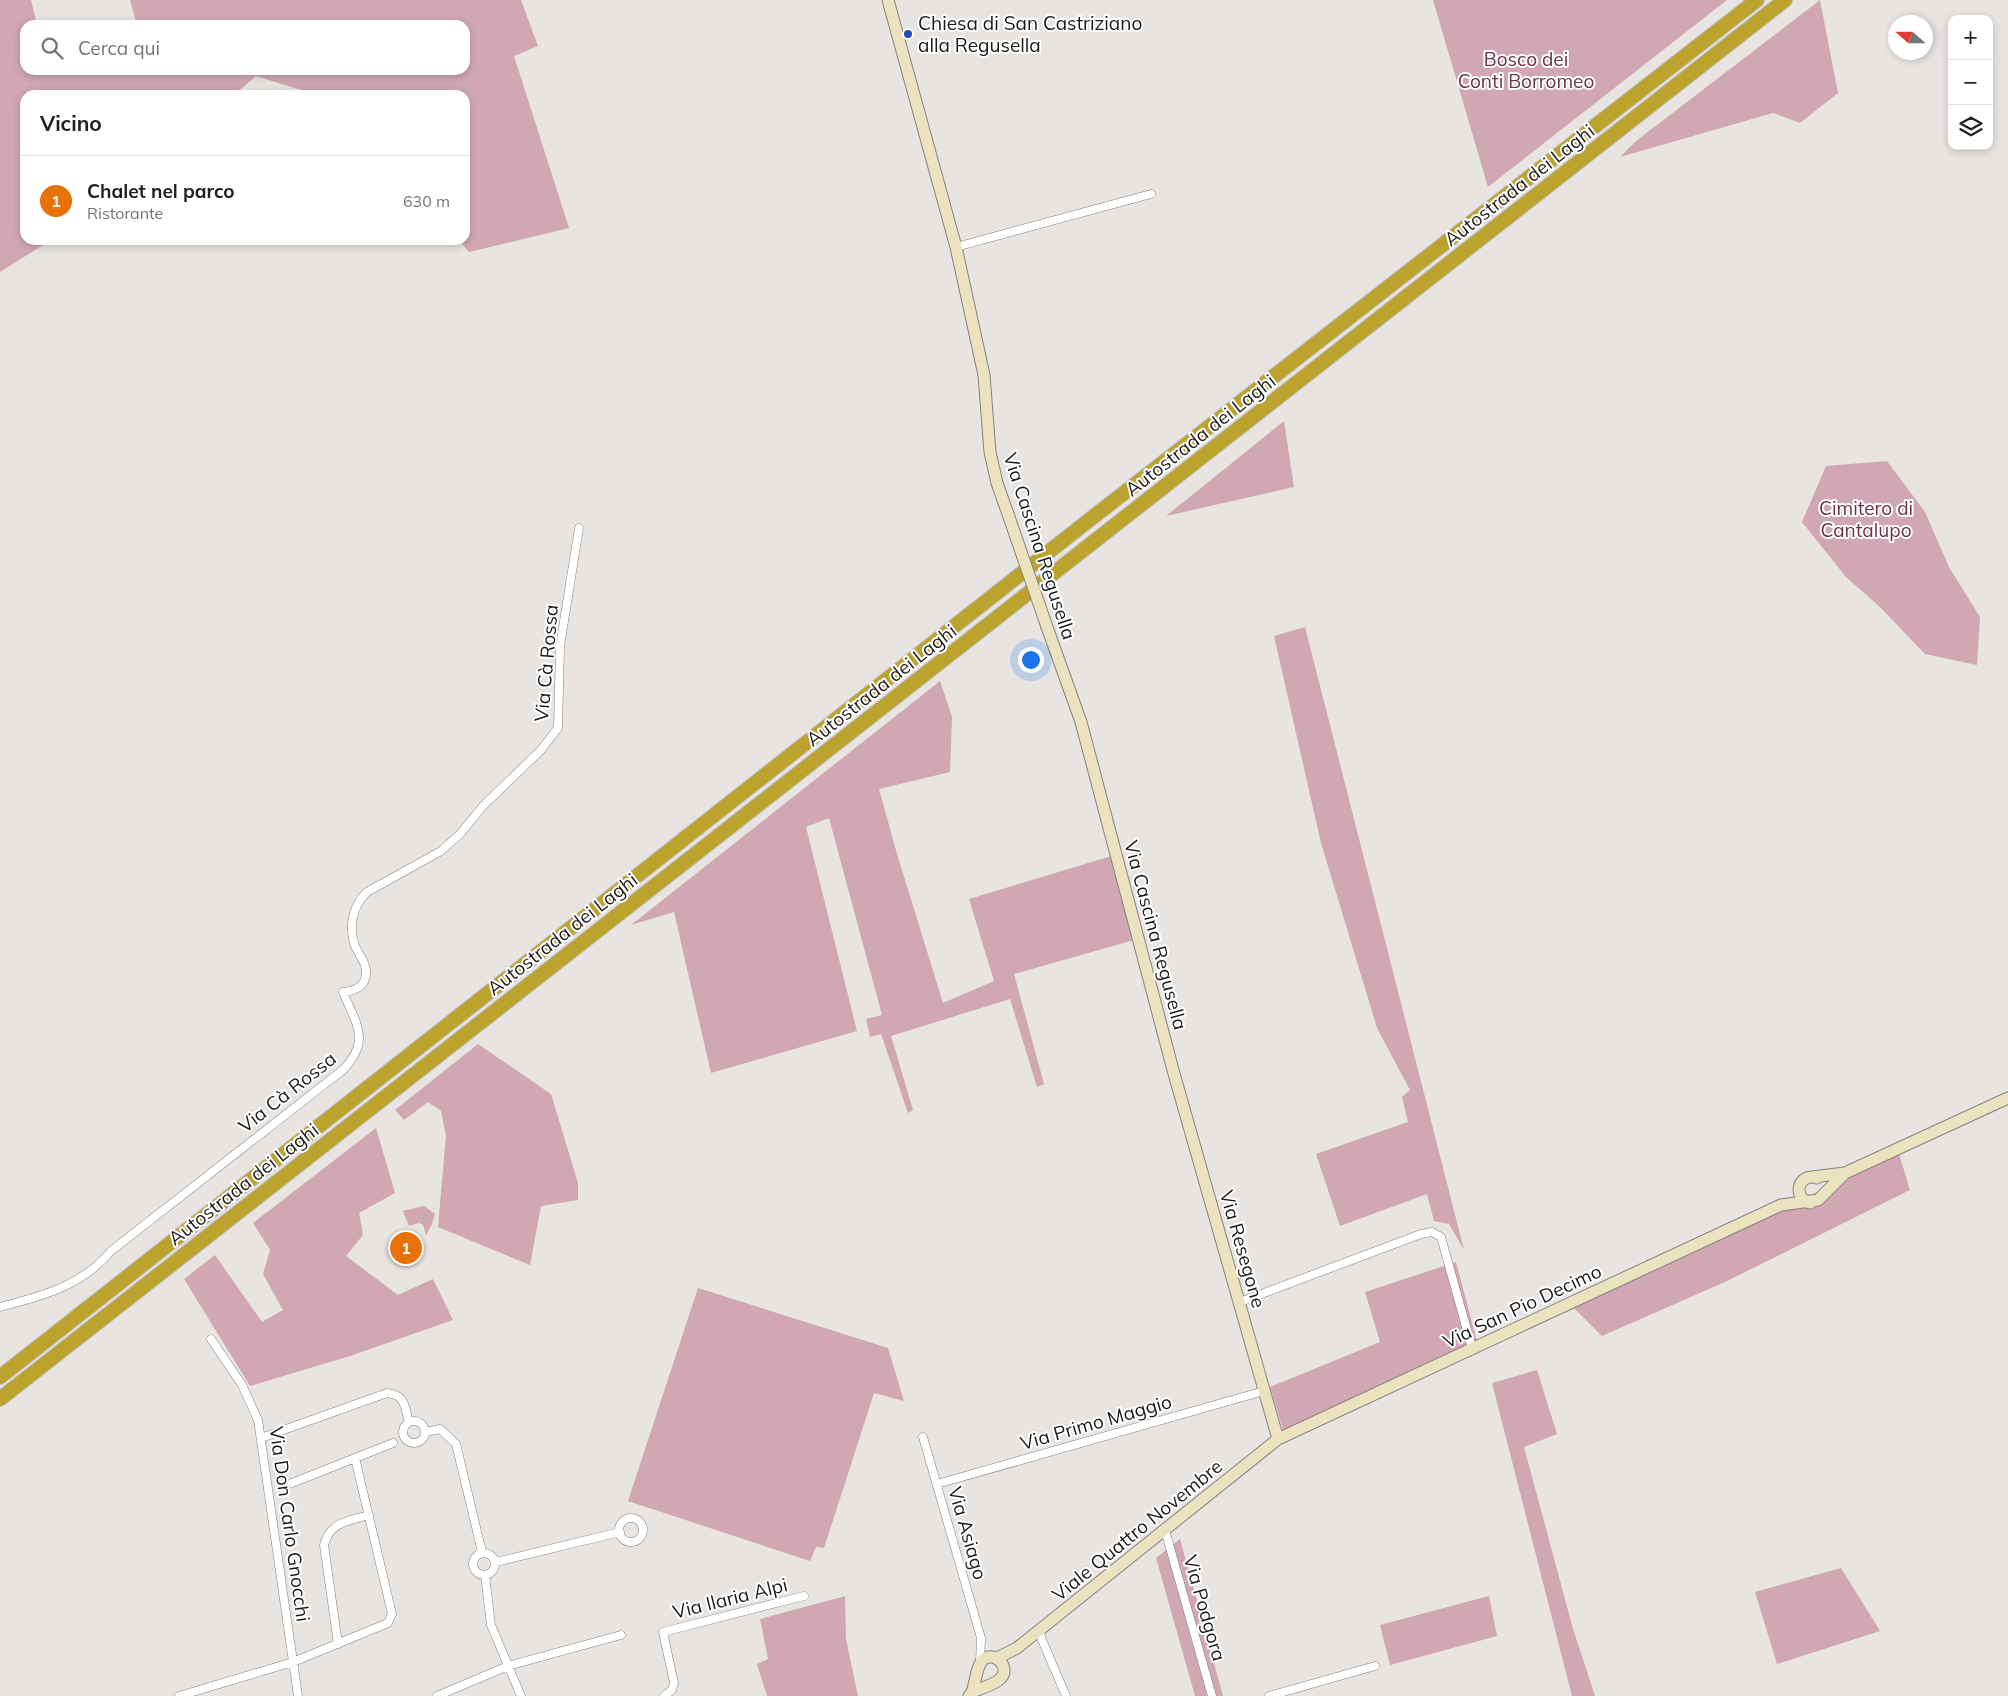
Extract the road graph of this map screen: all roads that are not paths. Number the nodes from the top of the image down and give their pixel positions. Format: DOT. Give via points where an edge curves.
graph roads {
  1 [pos="888,0"];
  2 [pos="1757,0"];
  3 [pos="1785,0"];
  4 [pos="1151,194"];
  5 [pos="956,247"];
  6 [pos="579,528"];
  7 [pos="1173,1070"];
  8 [pos="2008,1098"];
  9 [pos="1845,1173"];
  10 [pos="1812,1177"];
  11 [pos="1800,1182"];
  12 [pos="1821,1197"];
  13 [pos="1810,1202"];
  14 [pos="1781,1205"];
  15 [pos="1240,1302"];
  16 [pos="0,1307"];
  17 [pos="212,1339"];
  18 [pos="1472,1348"];
  19 [pos="0,1377"];
  20 [pos="1264,1391"];
  21 [pos="0,1399"];
  22 [pos="409,1422"];
  23 [pos="426,1432"];
  24 [pos="923,1437"];
  25 [pos="261,1438"];
  26 [pos="1278,1439"];
  27 [pos="393,1443"];
  28 [pos="355,1458"];
  29 [pos="292,1482"];
  30 [pos="937,1484"];
  31 [pos="368,1514"];
  32 [pos="1165,1530"];
  33 [pos="620,1532"];
  34 [pos="482,1552"];
  35 [pos="496,1562"];
  36 [pos="485,1575"];
  37 [pos="804,1596"];
  38 [pos="1039,1630"];
  39 [pos="622,1635"];
  40 [pos="981,1638"];
  41 [pos="338,1644"];
  42 [pos="998,1661"];
  43 [pos="293,1662"];
  44 [pos="508,1666"];
  45 [pos="1375,1666"];
  46 [pos="979,1667"];
  47 [pos="991,1683"];
  48 [pos="971,1694"];
  49 [pos="179,1696"];
  50 [pos="298,1696"];
  51 [pos="437,1696"];
  52 [pos="521,1696"];
  53 [pos="664,1696"];
  54 [pos="1066,1696"];
  55 [pos="1212,1696"];
  56 [pos="1269,1696"];
  1 -- 5 [label="street, Via Cascina Regusella"];
  2 -- 19 [label="highway, Autostrada dei Laghi" via="1088,521"];
  3 -- 21 [label="highway, Autostrada dei Laghi"];
  4 -- 5 [label="street"];
  5 -- 7 [label="street, Via Cascina Regusella, bridge" via="984,375 990,452 998,483 1082,722"];
  6 -- 16 [label="street, Via Cà Rossa" via="560,646 558,728 542,750 441,851 359,899 352,918 354,944 366,971 360,988 343,992 360,1042 354,1059 111,1251 88,1274 41,1296"];
  7 -- 15 [label="street, Via Resegone"];
  8 -- 9 [label="street, Via San Pio Decimo"];
  9 -- 10 [label="street, Via San Pio Decimo"];
  9 -- 12 [label="street, Via San Pio Decimo"];
  10 -- 11 [label="street, Via San Pio Decimo"];
  10 -- 12 [label="street" via="1819,1179 1824,1186"];
  11 -- 13 [label="street" via="1799,1195"];
  11 -- 14 [label="street, Via San Pio Decimo"];
  12 -- 13 [label="street, Via San Pio Decimo"];
  13 -- 14 [label="street, Via San Pio Decimo"];
  14 -- 18 [label="street, Via San Pio Decimo"];
  15 -- 18 [label="street" via="1432,1232 1440,1237"];
  15 -- 20 [label="street, Via Resegone"];
  17 -- 25 [label="street, Via Don Carlo Gnocchi" via="242,1385 258,1420"];
  18 -- 26 [label="street, Via San Pio Decimo"];
  20 -- 26 [label="street, Via Resegone"];
  20 -- 30 [label="street, Via Primo Maggio"];
  22 -- 23 [label="street" via="420,1422"];
  22 -- 23 [label="street" via="403,1431 404,1438 410,1443 421,1442"];
  22 -- 25 [label="street" via="402,1399 398,1394 387,1394"];
  23 -- 34 [label="street" via="440,1430 456,1444"];
  24 -- 30 [label="street, Via Asiago"];
  25 -- 43 [label="street, Via Don Carlo Gnocchi"];
  26 -- 32 [label="street, Viale Quattro Novembre"];
  27 -- 28 [label="street"];
  28 -- 29 [label="street"];
  28 -- 31 [label="street"];
  30 -- 40 [label="street, Via Asiago"];
  31 -- 41 [label="street" via="336,1525 326,1534 324,1545"];
  31 -- 41 [label="street" via="392,1614 388,1623"];
  32 -- 38 [label="street, Viale Quattro Novembre"];
  32 -- 55 [label="street, Via Podgora"];
  33 -- 35 [label="street"];
  34 -- 35 [label="street" via="492,1555"];
  34 -- 36 [label="street" via="475,1556 473,1567"];
  35 -- 36 [label="street" via="494,1570"];
  36 -- 44 [label="street" via="491,1625"];
  37 -- 53 [label="street, Via Ilaria Alpi" via="663,1632 674,1684"];
  38 -- 42 [label="street, Viale Quattro Novembre"];
  38 -- 54 [label="street"];
  39 -- 44 [label="street"];
  40 -- 42 [label="street, Via Asiago"];
  40 -- 46 [label="street, Via Asiago"];
  41 -- 43 [label="street"];
  42 -- 46 [label="street" via="988,1657"];
  42 -- 47 [label="street" via="1003,1676"];
  43 -- 49 [label="street"];
  43 -- 50 [label="street, Via Don Carlo Gnocchi"];
  44 -- 51 [label="street"];
  44 -- 52 [label="street"];
  45 -- 56 [label="street"];
  46 -- 47 [label="street" via="982,1680"];
  46 -- 48 [label="street"];
  47 -- 48 [label="street"];
}
